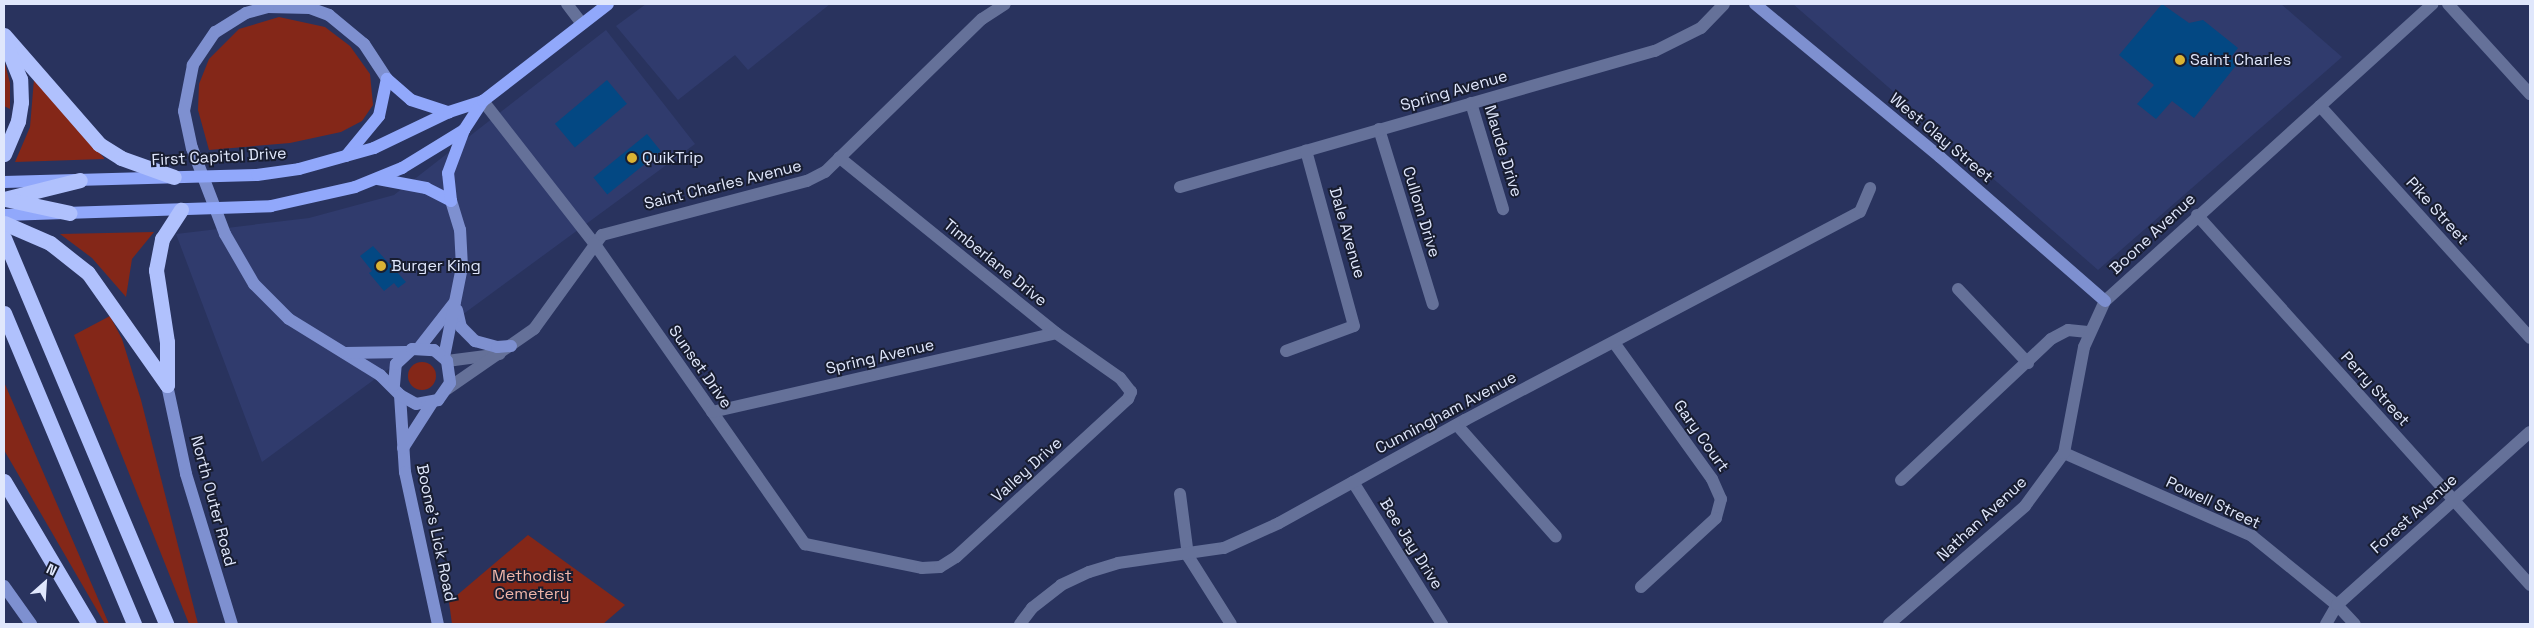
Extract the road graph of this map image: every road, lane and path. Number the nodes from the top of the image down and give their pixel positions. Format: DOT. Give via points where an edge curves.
graph roads {
  1 [pos="568,4"];
  2 [pos="608,4"];
  3 [pos="1005,4"];
  4 [pos="1724,4"];
  5 [pos="1754,4"];
  6 [pos="2432,4"];
  7 [pos="2448,4"];
  8 [pos="582,24"];
  9 [pos="4,36"];
  10 [pos="4,41"];
  11 [pos="387,79"];
  12 [pos="2530,94"];
  13 [pos="483,101"];
  14 [pos="1471,103"];
  15 [pos="2320,106"];
  16 [pos="449,112"];
  17 [pos="1379,129"];
  18 [pos="464,130"];
  19 [pos="1306,150"];
  20 [pos="4,154"];
  21 [pos="839,157"];
  22 [pos="344,158"];
  23 [pos="180,177"];
  24 [pos="378,179"];
  25 [pos="80,180"];
  26 [pos="1180,187"];
  27 [pos="1870,188"];
  28 [pos="18,196"];
  29 [pos="4,199"];
  30 [pos="451,202"];
  31 [pos="1503,209"];
  32 [pos="181,210"];
  33 [pos="70,213"];
  34 [pos="4,215"];
  35 [pos="2197,215"];
  36 [pos="4,223"];
  37 [pos="4,238"];
  38 [pos="594,243"];
  39 [pos="1958,289"];
  40 [pos="456,300"];
  41 [pos="2104,300"];
  42 [pos="1433,304"];
  43 [pos="4,313"];
  44 [pos="2088,332"];
  45 [pos="1056,333"];
  46 [pos="2530,338"];
  47 [pos="1615,344"];
  48 [pos="511,346"];
  49 [pos="419,348"];
  50 [pos="1286,351"];
  51 [pos="406,352"];
  52 [pos="345,353"];
  53 [pos="500,354"];
  54 [pos="446,359"];
  55 [pos="2028,362"];
  56 [pos="167,385"];
  57 [pos="447,389"];
  58 [pos="397,390"];
  59 [pos="1130,392"];
  60 [pos="432,403"];
  61 [pos="712,412"];
  62 [pos="1456,425"];
  63 [pos="2530,432"];
  64 [pos="403,448"];
  65 [pos="2064,453"];
  66 [pos="1901,480"];
  67 [pos="4,481"];
  68 [pos="1353,482"];
  69 [pos="1180,494"];
  70 [pos="2454,500"];
  71 [pos="1556,537"];
  72 [pos="1188,556"];
  73 [pos="940,567"];
  74 [pos="2530,585"];
  75 [pos="4,586"];
  76 [pos="1641,587"];
  77 [pos="2337,605"];
  78 [pos="31,624"];
  79 [pos="89,624"];
  80 [pos="134,624"];
  81 [pos="166,624"];
  82 [pos="232,624"];
  83 [pos="438,624"];
  84 [pos="1020,624"];
  85 [pos="1230,624"];
  86 [pos="1442,624"];
  87 [pos="1889,624"];
  88 [pos="2326,624"];
  89 [pos="2355,624"];
  1 -- 8 [label="street"];
  2 -- 8 [label="main road, First Capitol Drive"];
  3 -- 21 [label="street, Saint Charles Avenue" via="982,19"];
  4 -- 14 [label="street, Spring Avenue" via="1702,28 1678,42"];
  5 -- 41 [label="street, West Clay Street" via="1940,157"];
  6 -- 15 [label="street, Boone Avenue"];
  7 -- 12 [label="street"];
  8 -- 13 [label="main road, First Capitol Drive"];
  9 -- 23 [label="highway" via="98,144 121,158"];
  10 -- 20 [label="highway" via="18,72 21,102 18,121"];
  11 -- 16 [label="main road" via="411,100"];
  11 -- 22 [label="main road" via="379,116"];
  11 -- 52 [label="street" via="364,44 329,15 310,8 268,6 246,12 216,32 193,65 184,95 192,148 240,263 268,300 289,319"];
  13 -- 16 [label="main road, First Capitol Drive"];
  13 -- 18 [label="main road, First Capitol Drive"];
  13 -- 38 [label="street, Sunset Drive"];
  14 -- 17 [label="street, Spring Avenue"];
  14 -- 31 [label="street, Maude Drive"];
  15 -- 35 [label="street, Boone Avenue"];
  15 -- 46 [label="street, Pike Street"];
  16 -- 22 [label="main road, First Capitol Drive" via="405,136"];
  17 -- 19 [label="street, Spring Avenue"];
  17 -- 42 [label="street, Cullom Drive"];
  18 -- 24 [label="main road, First Capitol Drive"];
  18 -- 30 [label="main road" via="448,173"];
  19 -- 26 [label="street, Spring Avenue"];
  19 -- 50 [label="street, Dale Avenue" via="1354,326"];
  21 -- 38 [label="street, Saint Charles Avenue" via="826,172 806,181 610,230"];
  21 -- 45 [label="street, Timberlane Drive"];
  22 -- 23 [label="main road, First Capitol Drive" via="299,169"];
  23 -- 25 [label="main road, First Capitol Drive"];
  24 -- 30 [label="main road" via="426,188"];
  24 -- 32 [label="main road, First Capitol Drive" via="315,199 234,209"];
  25 -- 28 [label="highway"];
  27 -- 47 [label="street, Cunningham Avenue" via="1860,212"];
  28 -- 29 [label="highway"];
  28 -- 33 [label="highway"];
  28 -- 34 [label="main road"];
  30 -- 40 [label="street" via="462,246"];
  32 -- 33 [label="main road, First Capitol Drive"];
  32 -- 56 [label="highway" via="162,239 156,270 167,342"];
  35 -- 41 [label="street, Boone Avenue"];
  35 -- 70 [label="street, Perry Street"];
  36 -- 56 [label="highway" via="37,236 88,273"];
  37 -- 81 [label="highway"];
  38 -- 48 [label="street, Saint Charles Avenue" via="534,328"];
  38 -- 61 [label="street, Sunset Drive"];
  39 -- 55 [label="street"];
  40 -- 48 [label="street" via="461,327 475,341 497,348"];
  40 -- 49 [label="street"];
  40 -- 54 [label="street"];
  41 -- 44 [label="street, Boone Avenue"];
  43 -- 80 [label="highway"];
  44 -- 55 [label="street" via="2060,334"];
  44 -- 65 [label="street, Nathan Avenue"];
  45 -- 59 [label="street, Timberlane Drive" via="1120,378"];
  45 -- 61 [label="street, Spring Avenue"];
  47 -- 62 [label="street, Cunningham Avenue"];
  47 -- 76 [label="street, Gary Court" via="1712,479 1720,499 1716,518"];
  48 -- 53 [label="street, Saint Charles Avenue"];
  49 -- 51 [label="street"];
  49 -- 54 [label="street"];
  51 -- 52 [label="street"];
  51 -- 58 [label="street" via="396,364"];
  52 -- 58 [label="street"];
  53 -- 54 [label="street, Saint Charles Avenue"];
  53 -- 57 [label="street, Saint Charles Avenue"];
  54 -- 57 [label="street" via="450,375"];
  55 -- 66 [label="street"];
  56 -- 82 [label="street, North Outer Road" via="186,474"];
  57 -- 60 [label="street"];
  58 -- 60 [label="street" via="416,404"];
  58 -- 64 [label="street, Boone's Lick Road"];
  59 -- 73 [label="street, Valley Drive" via="1128,399"];
  60 -- 64 [label="street, Boone's Lick Road"];
  61 -- 73 [label="street, Sunset Drive" via="805,544 922,568"];
  62 -- 68 [label="street, Cunningham Avenue"];
  62 -- 71 [label="street"];
  63 -- 70 [label="street, Forest Avenue"];
  64 -- 83 [label="street, Boone's Lick Road" via="404,472"];
  65 -- 77 [label="street, Powell Street" via="2252,536"];
  65 -- 87 [label="street, Nathan Avenue" via="2025,506"];
  67 -- 79 [label="highway"];
  68 -- 72 [label="street, Cunningham Avenue" via="1248,538"];
  68 -- 86 [label="street, Bee Jay Drive"];
  69 -- 72 [label="street"];
  70 -- 74 [label="street, Perry Street"];
  70 -- 77 [label="street, Forest Avenue"];
  72 -- 84 [label="street, Cunningham Avenue" via="1118,563 1089,572 1061,585 1032,608"];
  72 -- 85 [label="street"];
  75 -- 78 [label="street"];
  77 -- 88 [label="street, Forest Avenue"];
  77 -- 89 [label="street, Powell Street"];
}
